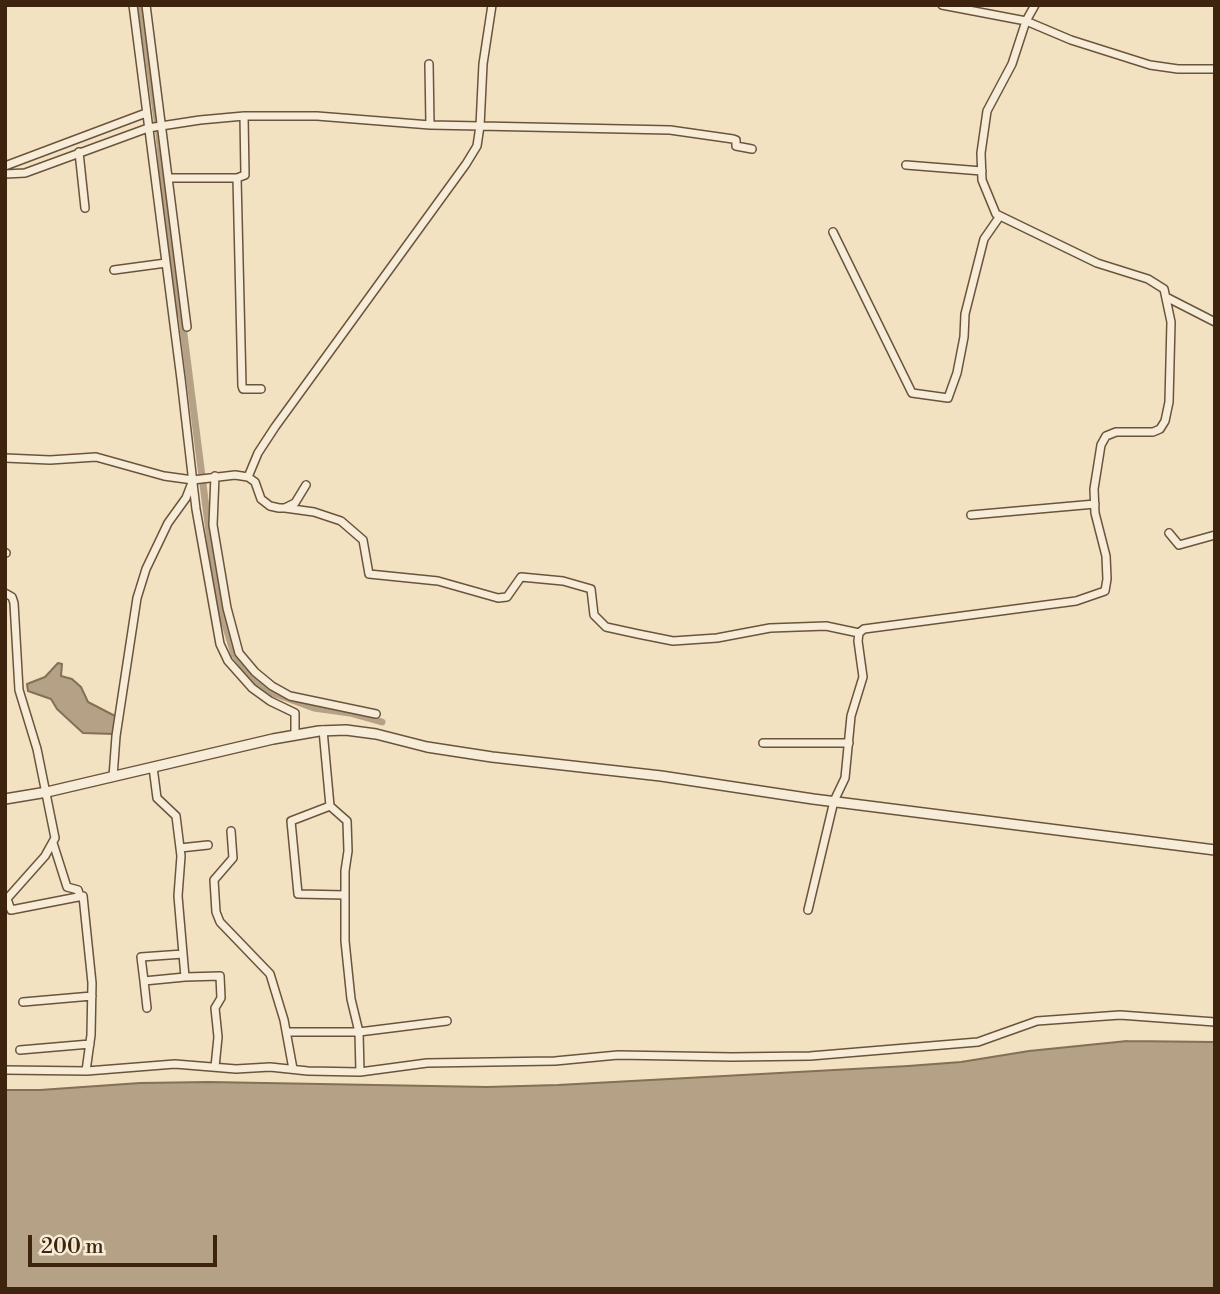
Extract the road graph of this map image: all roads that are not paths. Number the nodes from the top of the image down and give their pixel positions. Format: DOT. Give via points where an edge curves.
graph roads {
  1 [pos="132,5"];
  2 [pos="146,5"];
  3 [pos="492,5"];
  4 [pos="942,5"];
  5 [pos="1035,5"];
  6 [pos="1026,21"];
  7 [pos="429,64"];
  8 [pos="1215,69"];
  9 [pos="146,113"];
  10 [pos="244,116"];
  11 [pos="163,125"];
  12 [pos="430,125"];
  13 [pos="480,126"];
  14 [pos="148,128"];
  15 [pos="752,149"];
  16 [pos="79,152"];
  17 [pos="905,165"];
  18 [pos="5,166"];
  19 [pos="982,171"];
  20 [pos="5,174"];
  21 [pos="168,178"];
  22 [pos="237,178"];
  23 [pos="85,208"];
  24 [pos="1000,216"];
  25 [pos="833,232"];
  26 [pos="166,263"];
  27 [pos="114,270"];
  28 [pos="1168,298"];
  29 [pos="1215,322"];
  30 [pos="187,327"];
  31 [pos="261,389"];
  32 [pos="5,458"];
  33 [pos="212,476"];
  34 [pos="248,477"];
  35 [pos="195,479"];
  36 [pos="306,485"];
  37 [pos="1095,504"];
  38 [pos="285,508"];
  39 [pos="971,515"];
  40 [pos="1169,533"];
  41 [pos="1215,535"];
  42 [pos="5,593"];
  43 [pos="220,602"];
  44 [pos="859,633"];
  45 [pos="376,714"];
  46 [pos="323,730"];
  47 [pos="295,735"];
  48 [pos="763,743"];
  49 [pos="849,743"];
  50 [pos="153,767"];
  51 [pos="113,777"];
  52 [pos="47,792"];
  53 [pos="5,799"];
  54 [pos="834,801"];
  55 [pos="330,806"];
  56 [pos="231,831"];
  57 [pos="53,842"];
  58 [pos="208,845"];
  59 [pos="180,848"];
  60 [pos="1215,850"];
  61 [pos="345,895"];
  62 [pos="80,897"];
  63 [pos="6,900"];
  64 [pos="808,910"];
  65 [pos="183,954"];
  66 [pos="185,977"];
  67 [pos="144,981"];
  68 [pos="92,996"];
  69 [pos="23,1002"];
  70 [pos="147,1007"];
  71 [pos="447,1021"];
  72 [pos="1215,1022"];
  73 [pos="287,1032"];
  74 [pos="359,1032"];
  75 [pos="90,1044"];
  76 [pos="20,1050"];
  77 [pos="215,1067"];
  78 [pos="293,1069"];
  79 [pos="5,1070"];
  80 [pos="86,1070"];
  81 [pos="360,1072"];
  1 -- 9 [label="street"];
  2 -- 11 [label="street"];
  3 -- 13 [label="street"];
  4 -- 6 [label="street"];
  5 -- 6 [label="street"];
  6 -- 8 [label="street" via="1124,58 1178,69"];
  6 -- 19 [label="street" via="1012,64 988,111"];
  7 -- 12 [label="street"];
  9 -- 14 [label="street"];
  9 -- 18 [label="street"];
  10 -- 11 [label="street"];
  10 -- 12 [label="street" via="317,116"];
  10 -- 22 [label="street" via="245,175"];
  11 -- 14 [label="street"];
  11 -- 21 [label="street"];
  12 -- 13 [label="street"];
  13 -- 15 [label="street" via="670,130 733,139 736,146"];
  13 -- 34 [label="street" via="477,146 466,164 275,427"];
  14 -- 16 [label="street"];
  14 -- 26 [label="street"];
  16 -- 20 [label="street" via="25,173"];
  16 -- 23 [label="street"];
  17 -- 19 [label="street"];
  19 -- 24 [label="street" via="990,204"];
  21 -- 22 [label="street"];
  21 -- 30 [label="street"];
  22 -- 31 [label="street" via="242,386"];
  24 -- 25 [label="street" via="984,239 948,398 912,393"];
  24 -- 28 [label="street" via="1097,263 1148,279 1164,289"];
  26 -- 27 [label="street"];
  26 -- 35 [label="street"];
  28 -- 29 [label="street"];
  28 -- 37 [label="street" via="1166,421 1153,432 1106,436 1095,478"];
  32 -- 35 [label="street" via="96,457 164,476"];
  33 -- 34 [label="street"];
  33 -- 35 [label="street"];
  33 -- 43 [label="street"];
  34 -- 38 [label="street" via="261,499"];
  35 -- 43 [label="street" via="195,509"];
  35 -- 51 [label="street" via="168,523 137,598"];
  36 -- 38 [label="street" via="295,503"];
  37 -- 39 [label="street"];
  37 -- 44 [label="street" via="1106,556 1105,591 1076,601"];
  38 -- 44 [label="street" via="341,521 363,540 369,574 438,581 498,598 507,597 521,577 563,581 591,589 594,615 606,627 627,632 673,641 770,628 826,626"];
  40 -- 41 [label="street" via="1179,545"];
  42 -- 52 [label="street" via="13,603 19,690"];
  43 -- 45 [label="street" via="239,653 272,687 290,696"];
  43 -- 47 [label="street" via="220,644 228,661 252,688 295,713"];
  44 -- 49 [label="street" via="863,677 851,716"];
  46 -- 47 [label="street"];
  46 -- 54 [label="street"];
  46 -- 55 [label="street"];
  47 -- 50 [label="street"];
  48 -- 49 [label="street"];
  49 -- 54 [label="street" via="845,778"];
  50 -- 51 [label="street"];
  50 -- 59 [label="street" via="157,798 176,816"];
  51 -- 52 [label="street"];
  52 -- 53 [label="street"];
  52 -- 57 [label="street"];
  54 -- 60 [label="street"];
  54 -- 64 [label="street"];
  55 -- 61 [label="street" via="347,821"];
  55 -- 61 [label="street" via="291,821 298,894"];
  56 -- 73 [label="street" via="233,858 214,880 216,912 220,922 270,974"];
  57 -- 62 [label="street" via="67,887 78,890"];
  57 -- 63 [label="street"];
  58 -- 59 [label="street"];
  59 -- 65 [label="street"];
  61 -- 74 [label="street" via="345,941"];
  62 -- 63 [label="street" via="11,910"];
  62 -- 68 [label="street"];
  65 -- 66 [label="street"];
  65 -- 67 [label="street" via="141,957"];
  66 -- 67 [label="street"];
  66 -- 77 [label="street" via="220,976"];
  67 -- 70 [label="street"];
  68 -- 69 [label="street"];
  68 -- 75 [label="street"];
  71 -- 74 [label="street"];
  72 -- 81 [label="street" via="1120,1015 1037,1021 978,1041 863,1053 618,1055 427,1063"];
  73 -- 74 [label="street"];
  73 -- 78 [label="street"];
  74 -- 81 [label="street"];
  75 -- 76 [label="street"];
  75 -- 80 [label="street"];
  77 -- 78 [label="street"];
  77 -- 80 [label="street" via="175,1064"];
  78 -- 81 [label="street"];
  79 -- 80 [label="street"];
}
